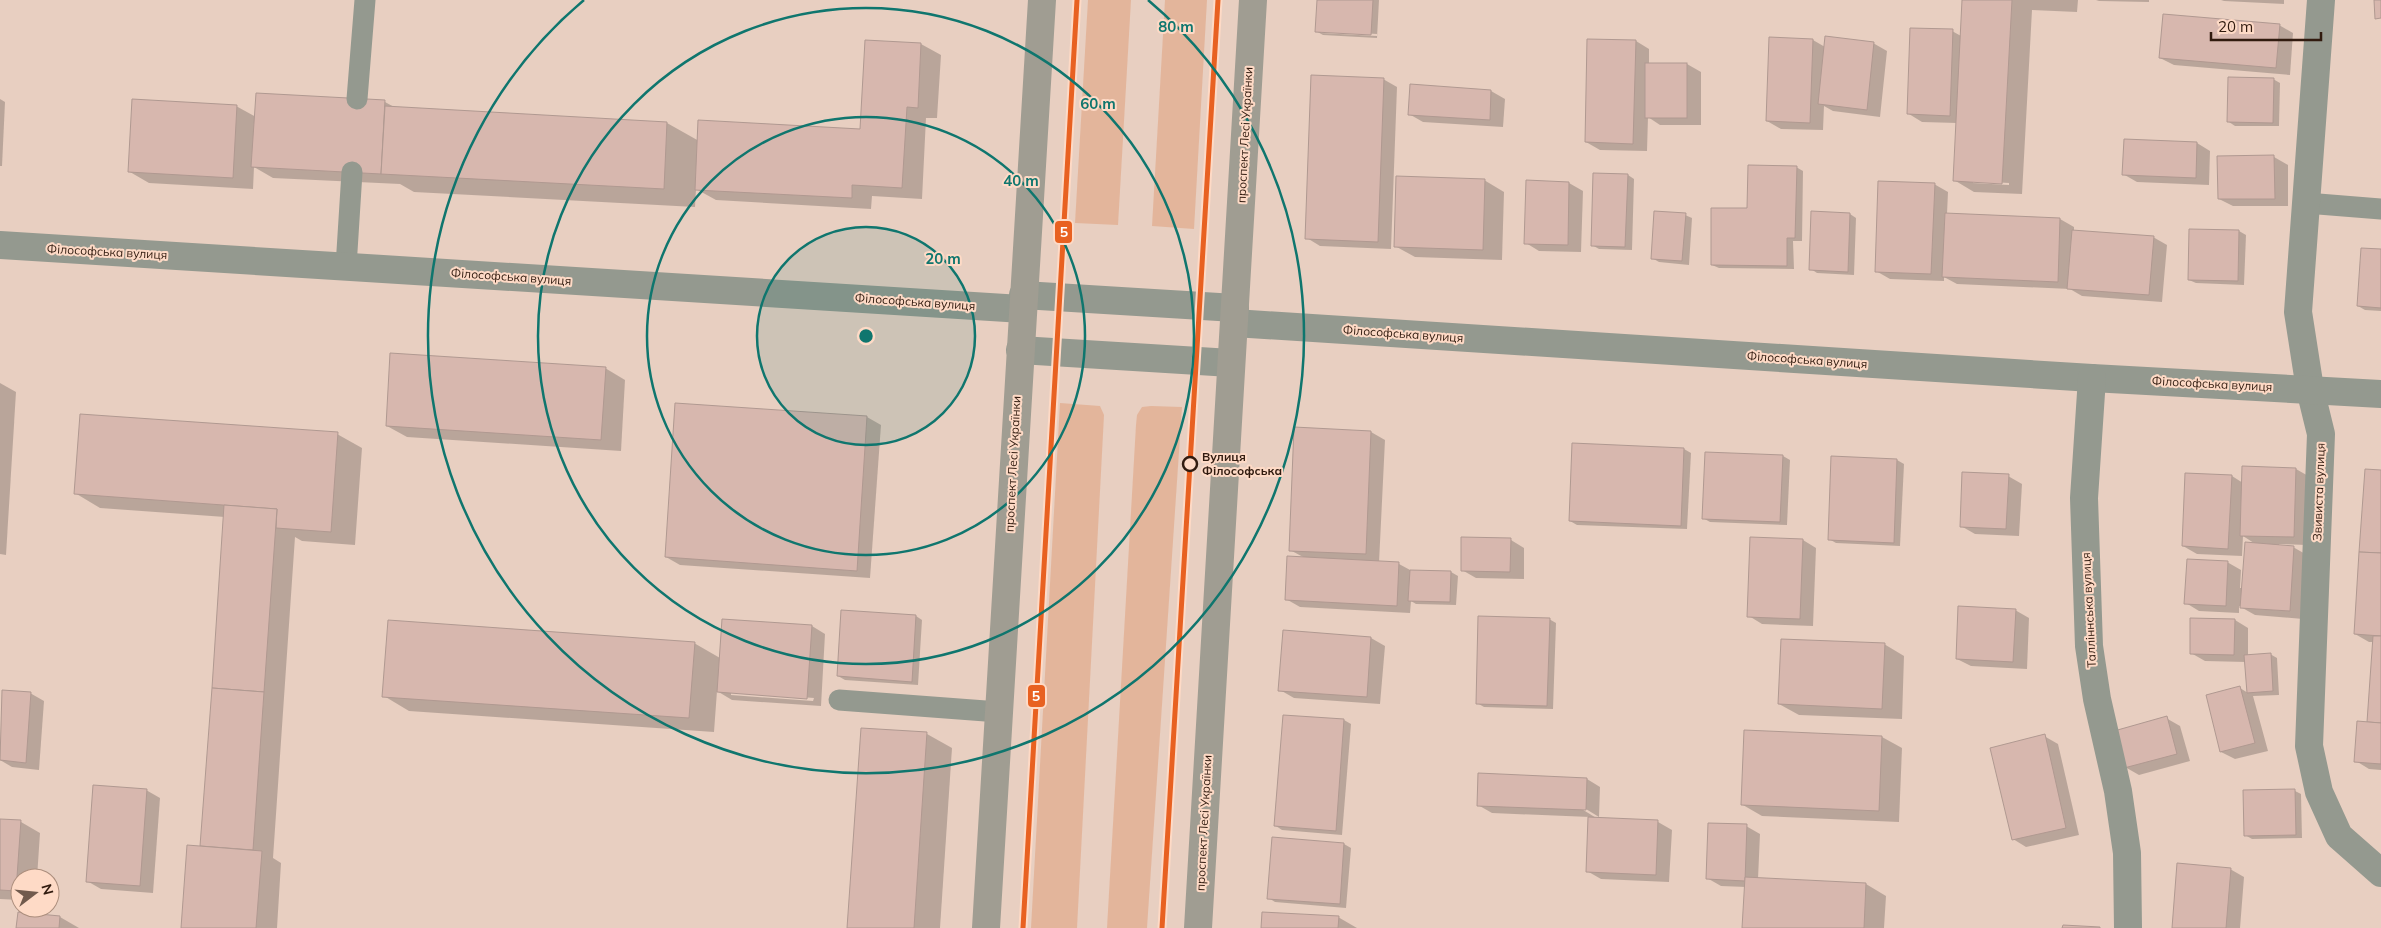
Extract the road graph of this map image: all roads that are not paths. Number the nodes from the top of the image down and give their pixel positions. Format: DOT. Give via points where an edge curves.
graph roads {
  1 [pos="365,0"];
  2 [pos="1042,0"];
  3 [pos="1253,0"];
  4 [pos="2321,0"];
  5 [pos="357,99"];
  6 [pos="352,172"];
  7 [pos="2306,203"];
  8 [pos="2381,209"];
  9 [pos="0,246"];
  10 [pos="346,267"];
  11 [pos="1023,302"];
  12 [pos="1234,315"];
  13 [pos="1020,350"];
  14 [pos="1231,363"];
  15 [pos="2092,378"];
  16 [pos="2310,389"];
  17 [pos="2381,394"];
  18 [pos="839,700"];
  19 [pos="999,712"];
  20 [pos="2381,873"];
  21 [pos="986,928"];
  22 [pos="1198,928"];
  23 [pos="2128,928"];
  1 -- 5 [label="lane"];
  2 -- 11 [label="main road, проспект Лесі Українки"];
  3 -- 12 [label="main road, проспект Лесі Українки"];
  4 -- 7 [label="street, Звивиста вулиця"];
  6 -- 10 [label="lane"];
  7 -- 8 [label="lane"];
  7 -- 16 [label="street, Звивиста вулиця" via="2298,312"];
  9 -- 10 [label="street, Філософська вулиця"];
  10 -- 11 [label="street, Філософська вулиця"];
  11 -- 12 [label="street, Філософська вулиця"];
  11 -- 13 [label="main road, проспект Лесі Українки"];
  12 -- 14 [label="main road, проспект Лесі Українки"];
  12 -- 15 [label="street, Філософська вулиця"];
  13 -- 14 [label="street"];
  13 -- 19 [label="main road, проспект Лесі Українки"];
  14 -- 22 [label="main road, проспект Лесі Українки"];
  15 -- 16 [label="street, Філософська вулиця"];
  15 -- 23 [label="street, Талліннська вулиця" via="2084,498 2089,646 2097,699 2118,790 2127,853"];
  16 -- 17 [label="street, Філософська вулиця"];
  16 -- 20 [label="street, Звивиста вулиця" via="2321,434 2309,746 2319,792 2339,836"];
  18 -- 19 [label="lane"];
  19 -- 21 [label="main road, проспект Лесі Українки"];
}
